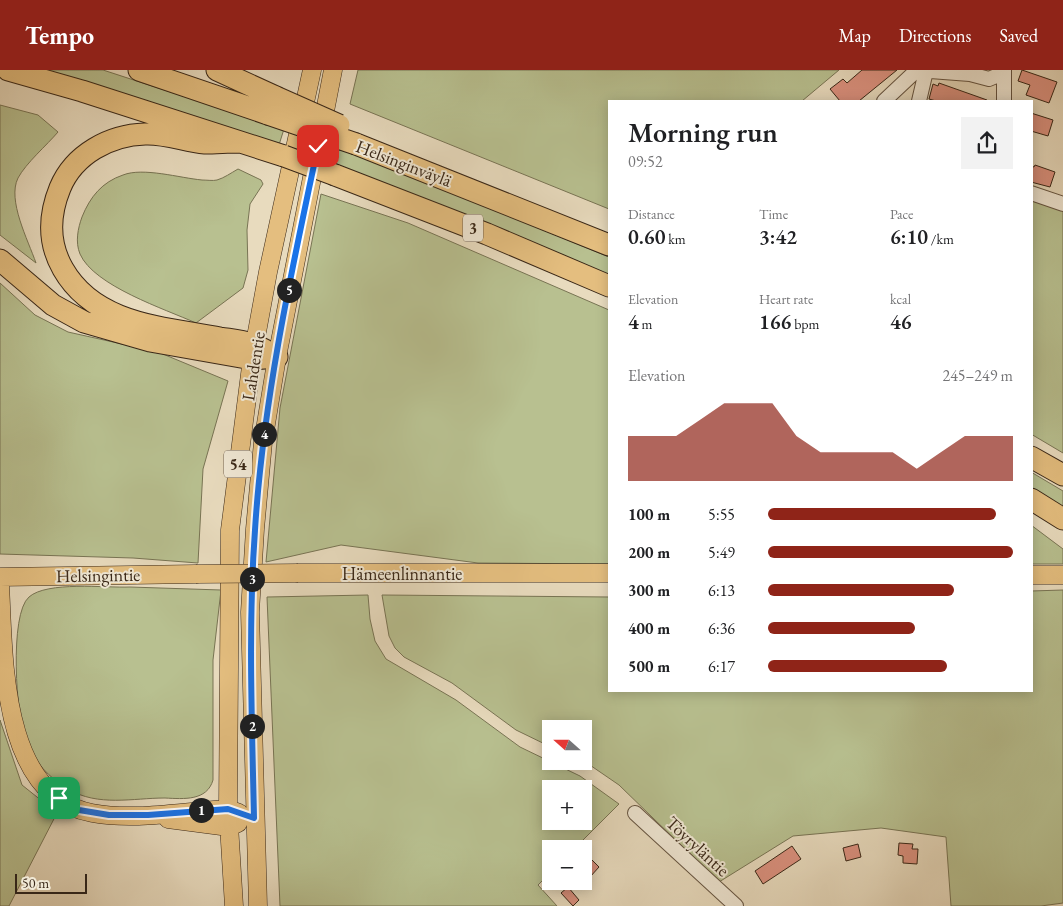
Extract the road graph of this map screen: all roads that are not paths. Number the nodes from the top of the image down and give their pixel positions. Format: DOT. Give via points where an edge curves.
graph roads {
  1 [pos="8,70"];
  2 [pos="139,70"];
  3 [pos="217,70"];
  4 [pos="312,70"];
  5 [pos="333,70"];
  6 [pos="926,71"];
  7 [pos="1004,71"];
  8 [pos="885,100"];
  9 [pos="919,100"];
  10 [pos="1004,100"];
  11 [pos="272,105"];
  12 [pos="239,142"];
  13 [pos="1033,194"];
  14 [pos="1063,204"];
  15 [pos="608,245"];
  16 [pos="0,260"];
  17 [pos="608,286"];
  18 [pos="254,352"];
  19 [pos="277,357"];
  20 [pos="1033,457"];
  21 [pos="1063,475"];
  22 [pos="1033,500"];
  23 [pos="1063,519"];
  24 [pos="608,573"];
  25 [pos="196,574"];
  26 [pos="1033,575"];
  27 [pos="1063,575"];
  28 [pos="0,577"];
  29 [pos="0,585"];
  30 [pos="228,809"];
  31 [pos="635,813"];
  32 [pos="148,815"];
  33 [pos="254,818"];
  34 [pos="229,827"];
  35 [pos="234,906"];
  36 [pos="258,906"];
  37 [pos="736,906"];
  1 -- 12 [label="highway, 3"];
  2 -- 11 [label="highway, Helsinginväylä / 3"];
  3 -- 11 [label="highway"];
  4 -- 18 [label="main road, Lahdentie / 54"];
  5 -- 19 [label="main road, Lahdentie / 54"];
  6 -- 7 [label="street" via="970,74 989,79"];
  6 -- 8 [label="street" via="917,70"];
  6 -- 9 [label="street"];
  7 -- 10 [label="street"];
  11 -- 15 [label="highway, Helsinginväylä / 3, bridge"];
  12 -- 17 [label="highway, Helsinginväylä / 3, bridge" via="488,234"];
  12 -- 18 [label="highway" via="204,143 145,134 105,142 84,157 62,184 51,218 52,233 55,251 68,277 82,293 109,312 150,326"];
  13 -- 14 [label="street"];
  16 -- 18 [label="highway" via="46,299 84,322 150,341"];
  18 -- 19 [label="highway"];
  18 -- 30 [label="main road, Lahdentie / 54" via="230,530"];
  19 -- 33 [label="main road, Lahdentie / 54" via="263,442 250,612"];
  20 -- 21 [label="highway"];
  22 -- 23 [label="highway"];
  24 -- 25 [label="main road, Hämeenlinnantie, bridge"];
  25 -- 28 [label="main road, Helsingintie"];
  26 -- 27 [label="main road"];
  29 -- 32 [label="main road" via="9,707 20,747 30,767 45,786 79,810 109,815"];
  30 -- 32 [label="main road"];
  30 -- 33 [label="main road"];
  30 -- 34 [label="main road, Lahdentie / 54"];
  31 -- 37 [label="street, Töyryläntie"];
  32 -- 34 [label="main road"];
  33 -- 34 [label="main road"];
  33 -- 36 [label="main road, Lahdentie / 54"];
  34 -- 35 [label="main road, Lahdentie / 54"];
}
